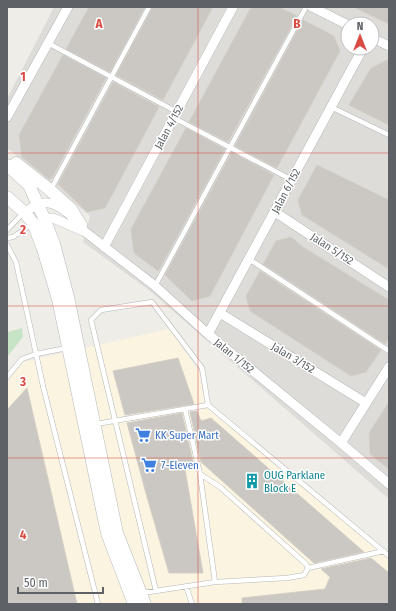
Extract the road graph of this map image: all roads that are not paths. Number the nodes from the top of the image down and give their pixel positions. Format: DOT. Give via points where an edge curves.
graph roads {
  1 [pos="68,7"];
  2 [pos="149,7"];
  3 [pos="233,7"];
  4 [pos="306,7"];
  5 [pos="312,7"];
  6 [pos="340,21"];
  7 [pos="48,43"];
  8 [pos="359,56"];
  9 [pos="111,77"];
  10 [pos="331,107"];
  11 [pos="175,115"];
  12 [pos="7,117"];
  13 [pos="389,135"];
  14 [pos="230,147"];
  15 [pos="7,157"];
  16 [pos="7,165"];
  17 [pos="292,180"];
  18 [pos="50,190"];
  19 [pos="7,197"];
  20 [pos="38,205"];
  21 [pos="24,212"];
  22 [pos="275,212"];
  23 [pos="38,221"];
  24 [pos="83,228"];
  25 [pos="7,230"];
  26 [pos="7,238"];
  27 [pos="7,245"];
  28 [pos="104,247"];
  29 [pos="249,259"];
  30 [pos="155,286"];
  31 [pos="389,287"];
  32 [pos="220,313"];
  33 [pos="208,334"];
  34 [pos="68,348"];
  35 [pos="389,351"];
  36 [pos="36,354"];
  37 [pos="389,367"];
  38 [pos="7,377"];
  39 [pos="366,403"];
  40 [pos="208,405"];
  41 [pos="185,409"];
  42 [pos="115,421"];
  43 [pos="90,425"];
  44 [pos="341,443"];
  45 [pos="200,474"];
  46 [pos="389,484"];
  47 [pos="384,551"];
  48 [pos="389,556"];
  49 [pos="308,568"];
  50 [pos="215,582"];
  51 [pos="186,586"];
  52 [pos="156,591"];
  53 [pos="141,601"];
  54 [pos="98,604"];
  55 [pos="192,604"];
  1 -- 7 [label="street"];
  2 -- 9 [label="lane"];
  3 -- 11 [label="street, Jalan 4/152"];
  4 -- 14 [label="lane"];
  5 -- 6 [label="street"];
  7 -- 9 [label="lane"];
  7 -- 12 [label="street"];
  8 -- 10 [label="street, Jalan 6/152"];
  9 -- 11 [label="lane"];
  9 -- 18 [label="lane"];
  10 -- 13 [label="lane"];
  10 -- 17 [label="street, Jalan 6/152"];
  11 -- 14 [label="lane"];
  11 -- 28 [label="street, Jalan 4/152"];
  14 -- 17 [label="lane"];
  14 -- 30 [label="lane"];
  15 -- 18 [label="street"];
  16 -- 20 [label="street" via="29,185"];
  17 -- 22 [label="street, Jalan 6/152"];
  18 -- 24 [label="street" via="71,209"];
  19 -- 21 [label="street"];
  20 -- 21 [label="street"];
  20 -- 23 [label="street"];
  20 -- 24 [label="street" via="52,203"];
  21 -- 23 [label="street"];
  21 -- 25 [label="lane"];
  22 -- 29 [label="street, Jalan 6/152"];
  22 -- 31 [label="street, Jalan 5/152"];
  23 -- 24 [label="street" via="53,218"];
  23 -- 26 [label="lane"];
  23 -- 34 [label="street"];
  23 -- 43 [label="street" via="54,244 68,297"];
  24 -- 28 [label="street, Jalan 1/152"];
  27 -- 36 [label="lane" via="16,262"];
  28 -- 30 [label="street, Jalan 1/152"];
  29 -- 32 [label="street, Jalan 6/152"];
  29 -- 35 [label="lane"];
  30 -- 33 [label="street, Jalan 1/152"];
  32 -- 33 [label="street, Jalan 6/152"];
  32 -- 39 [label="street, Jalan 3/152"];
  33 -- 44 [label="street, Jalan 1/152"];
  34 -- 36 [label="lane"];
  34 -- 43 [label="street"];
  36 -- 38 [label="lane" via="22,359"];
  36 -- 54 [label="lane"];
  37 -- 39 [label="street"];
  39 -- 44 [label="street"];
  40 -- 41 [label="lane"];
  40 -- 42 [label="lane" via="202,368 152,302 101,310 91,320"];
  40 -- 47 [label="lane"];
  41 -- 42 [label="lane"];
  41 -- 45 [label="lane"];
  42 -- 43 [label="lane"];
  42 -- 52 [label="lane"];
  43 -- 53 [label="street" via="107,533"];
  44 -- 46 [label="street, Jalan 1/152"];
  45 -- 49 [label="lane" via="220,487"];
  45 -- 50 [label="lane"];
  47 -- 48 [label="lane"];
  47 -- 49 [label="lane"];
  49 -- 50 [label="lane" via="304,575 287,578"];
  50 -- 51 [label="lane"];
  51 -- 52 [label="lane"];
  51 -- 55 [label="lane"];
  52 -- 53 [label="lane"];
}
